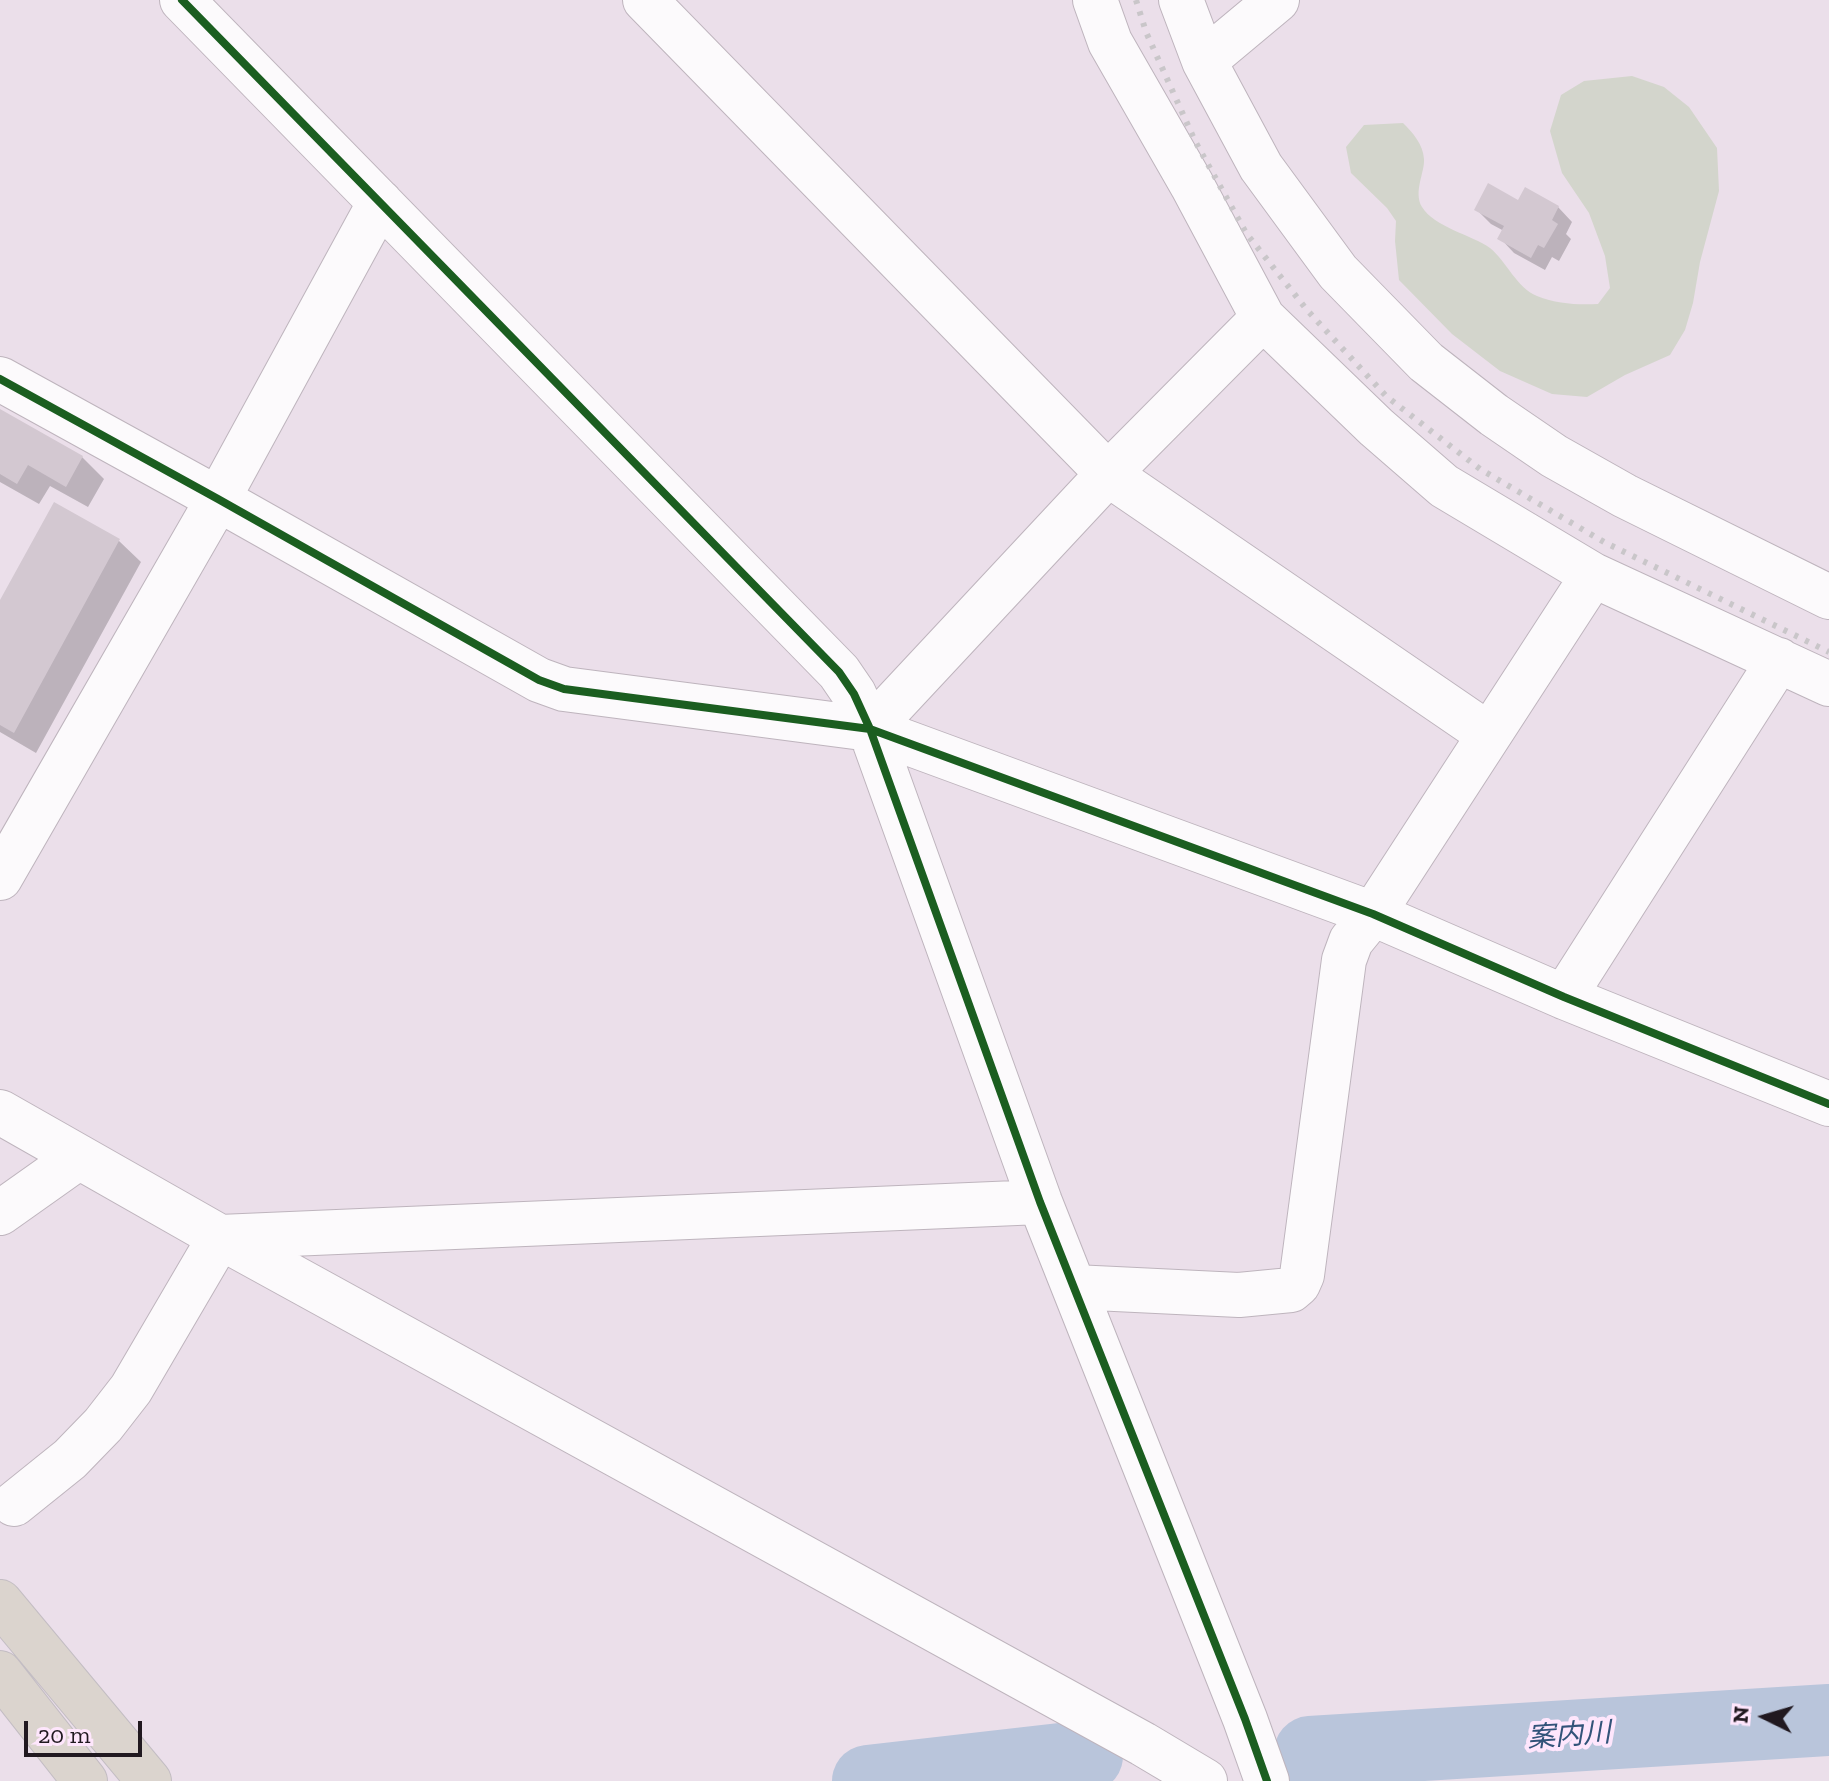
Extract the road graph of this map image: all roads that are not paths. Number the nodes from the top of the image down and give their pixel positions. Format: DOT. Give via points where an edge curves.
graph roads {
  1 [pos="182,0"];
  2 [pos="645,0"];
  3 [pos="1095,0"];
  4 [pos="1181,0"];
  5 [pos="1277,0"];
  6 [pos="1204,61"];
  7 [pos="380,202"];
  8 [pos="1263,318"];
  9 [pos="0,379"];
  10 [pos="1108,474"];
  11 [pos="218,499"];
  12 [pos="1593,575"];
  13 [pos="1829,597"];
  14 [pos="1779,660"];
  15 [pos="1829,684"];
  16 [pos="870,729"];
  17 [pos="1488,734"];
  18 [pos="0,878"];
  19 [pos="1373,914"];
  20 [pos="1564,997"];
  21 [pos="1829,1104"];
  22 [pos="0,1112"];
  23 [pos="79,1157"];
  24 [pos="1040,1202"];
  25 [pos="0,1213"];
  26 [pos="220,1237"];
  27 [pos="1074,1287"];
  28 [pos="14,1504"];
  29 [pos="0,1602"];
  30 [pos="0,1673"];
  31 [pos="85,1781"];
  32 [pos="149,1781"];
  33 [pos="1205,1781"];
  34 [pos="1267,1781"];
  1 -- 7 [label="street"];
  2 -- 10 [label="street"];
  3 -- 8 [label="street" via="1110,42"];
  4 -- 6 [label="street"];
  5 -- 6 [label="street"];
  6 -- 13 [label="street" via="1261,167 1338,272 1426,362 1554,456"];
  7 -- 11 [label="street"];
  7 -- 16 [label="street" via="839,672"];
  8 -- 10 [label="street"];
  8 -- 12 [label="street" via="1444,486"];
  9 -- 11 [label="street"];
  10 -- 16 [label="street"];
  10 -- 17 [label="street"];
  11 -- 16 [label="street" via="539,680 564,689"];
  11 -- 18 [label="street"];
  12 -- 14 [label="street"];
  12 -- 17 [label="street"];
  14 -- 15 [label="street"];
  14 -- 20 [label="street"];
  16 -- 19 [label="street"];
  16 -- 24 [label="street"];
  17 -- 19 [label="street"];
  19 -- 20 [label="street"];
  19 -- 27 [label="street" via="1351,941 1344,960 1298,1284 1279,1293 1239,1295"];
  20 -- 21 [label="street"];
  22 -- 23 [label="street"];
  23 -- 25 [label="street"];
  23 -- 26 [label="street"];
  24 -- 26 [label="street"];
  24 -- 27 [label="street"];
  26 -- 28 [label="street" via="131,1389 70,1459"];
  26 -- 33 [label="street"];
  27 -- 34 [label="street"];
  29 -- 32 [label="highway"];
  30 -- 31 [label="highway"];
}
